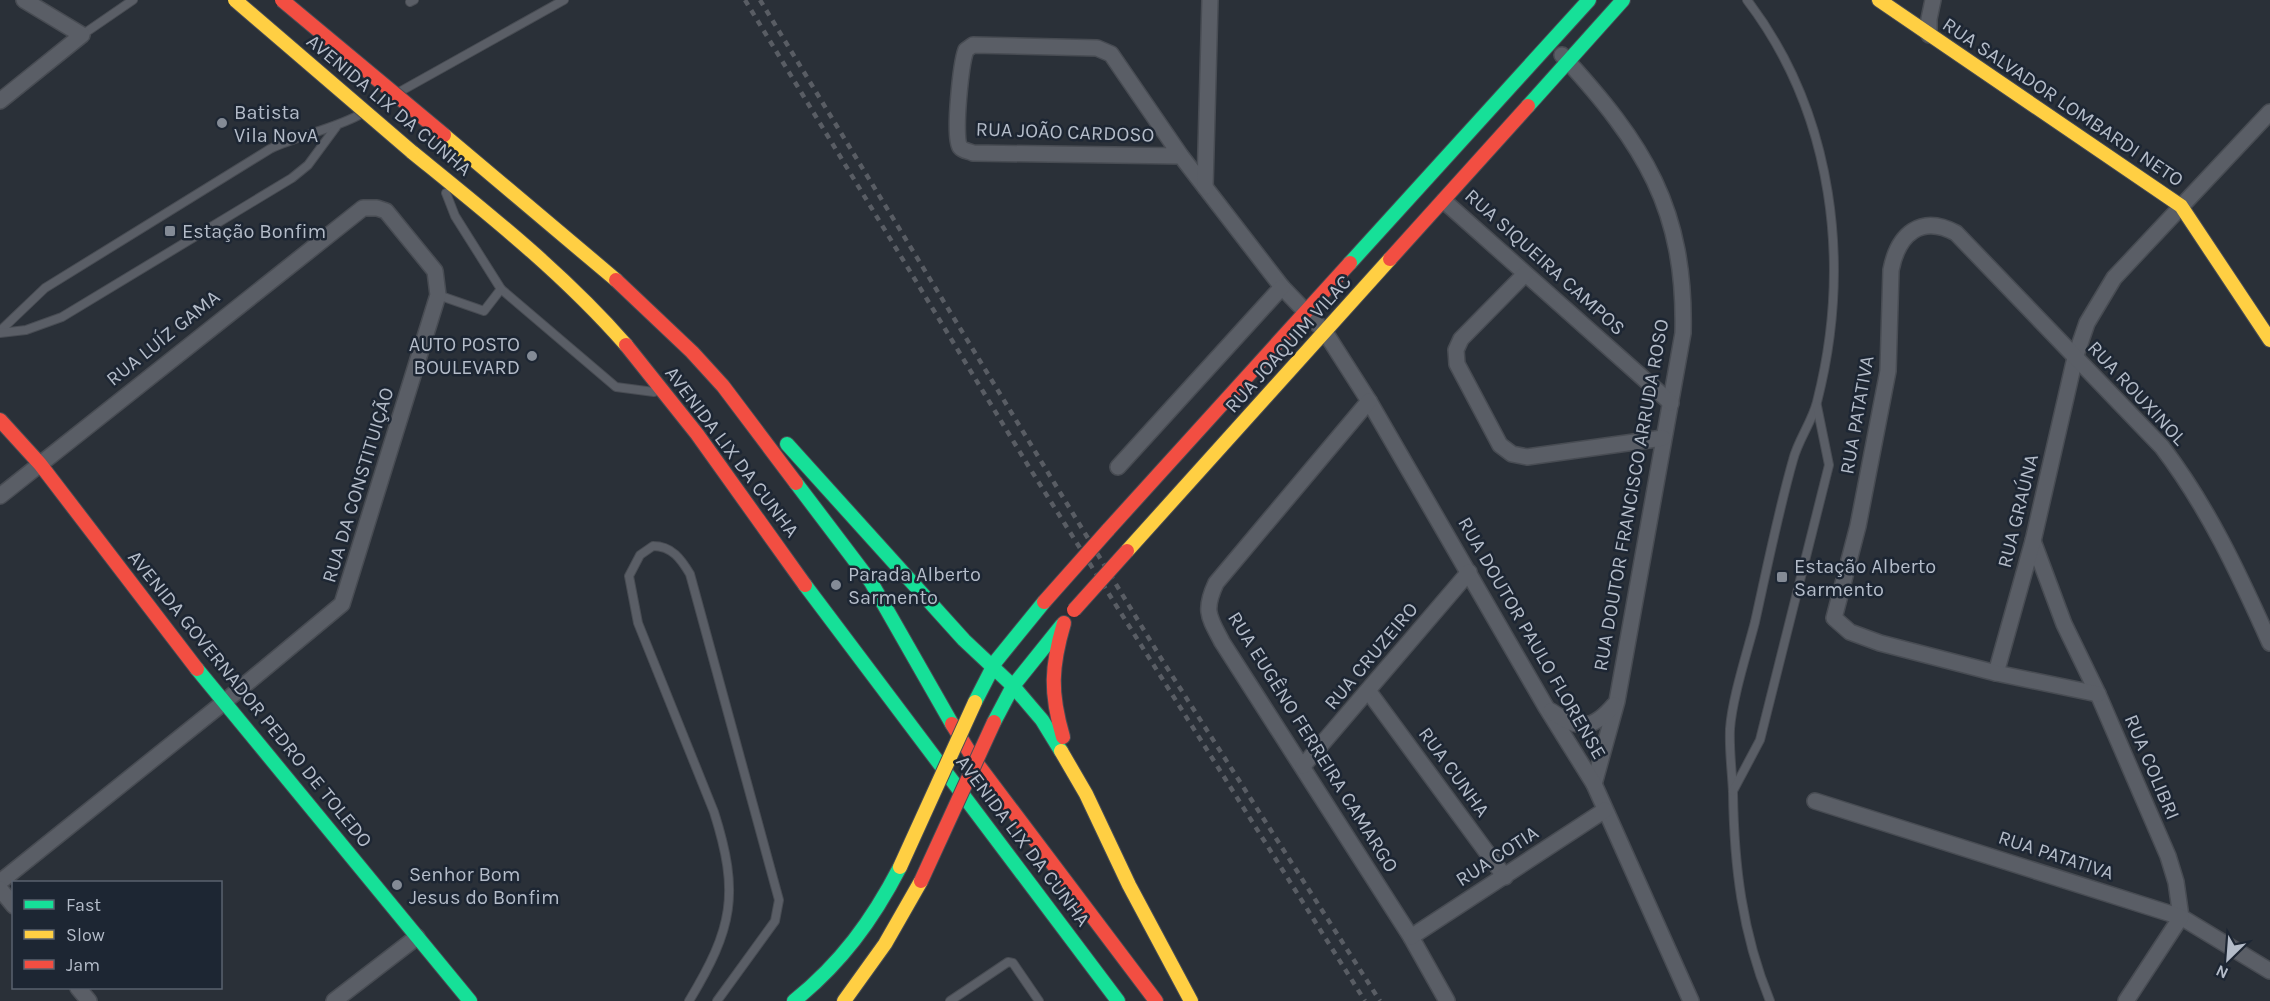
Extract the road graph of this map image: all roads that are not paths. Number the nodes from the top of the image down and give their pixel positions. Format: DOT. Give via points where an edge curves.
graph roads {
  1 [pos="24,0"];
  2 [pos="133,0"];
  3 [pos="235,0"];
  4 [pos="282,0"];
  5 [pos="564,0"];
  6 [pos="1210,0"];
  7 [pos="1589,0"];
  8 [pos="1623,0"];
  9 [pos="1747,0"];
  10 [pos="1879,0"];
  11 [pos="1933,0"];
  12 [pos="82,35"];
  13 [pos="1929,35"];
  14 [pos="1551,43"];
  15 [pos="1568,62"];
  16 [pos="388,98"];
  17 [pos="0,101"];
  18 [pos="378,104"];
  19 [pos="2270,112"];
  20 [pos="336,127"];
  21 [pos="1182,156"];
  22 [pos="440,174"];
  23 [pos="1205,187"];
  24 [pos="1444,201"];
  25 [pos="2181,206"];
  26 [pos="352,214"];
  27 [pos="1918,229"];
  28 [pos="1525,274"];
  29 [pos="1282,287"];
  30 [pos="501,289"];
  31 [pos="438,296"];
  32 [pos="1305,314"];
  33 [pos="0,332"];
  34 [pos="1325,332"];
  35 [pos="2270,340"];
  36 [pos="2075,358"];
  37 [pos="723,386"];
  38 [pos="666,394"];
  39 [pos="1369,401"];
  40 [pos="1671,403"];
  41 [pos="1817,405"];
  42 [pos="0,420"];
  43 [pos="1663,438"];
  44 [pos="40,464"];
  45 [pos="1118,467"];
  46 [pos="0,496"];
  47 [pos="2033,541"];
  48 [pos="1469,573"];
  49 [pos="1064,623"];
  50 [pos="2270,643"];
  51 [pos="993,667"];
  52 [pos="1996,673"];
  53 [pos="1013,686"];
  54 [pos="1369,692"];
  55 [pos="2098,694"];
  56 [pos="1617,701"];
  57 [pos="224,703"];
  58 [pos="1546,707"];
  59 [pos="1303,766"];
  60 [pos="1594,784"];
  61 [pos="1733,793"];
  62 [pos="1086,795"];
  63 [pos="1815,801"];
  64 [pos="1605,810"];
  65 [pos="1505,877"];
  66 [pos="0,882"];
  67 [pos="0,889"];
  68 [pos="12,904"];
  69 [pos="2181,917"];
  70 [pos="417,937"];
  71 [pos="1411,937"];
  72 [pos="2270,971"];
  73 [pos="826,977"];
  74 [pos="80,989"];
  75 [pos="848,1000"];
  76 [pos="89,1001"];
  77 [pos="333,1001"];
  78 [pos="471,1001"];
  79 [pos="688,1001"];
  80 [pos="717,1001"];
  81 [pos="794,1001"];
  82 [pos="950,1001"];
  83 [pos="1039,1001"];
  84 [pos="1118,1001"];
  85 [pos="1156,1001"];
  86 [pos="1191,1001"];
  87 [pos="1447,1001"];
  88 [pos="1691,1001"];
  89 [pos="1770,1001"];
  90 [pos="2126,1001"];
  1 -- 12 [label="street"];
  2 -- 12 [label="lane"];
  3 -- 22 [label="main road, AVENIDA LIX DA CUNHA, bridge"];
  4 -- 37 [label="main road, AVENIDA LIX DA CUNHA, bridge" via="600,264"];
  5 -- 16 [label="lane"];
  6 -- 23 [label="street"];
  7 -- 14 [label="main road, RUA JOAQUIM VILAC"];
  8 -- 15 [label="main road, RUA JOAQUIM VILAC"];
  9 -- 41 [label="lane" via="1778,48 1825,166 1834,242 1832,324"];
  10 -- 13 [label="main road, RUA SALVADOR LOMBARDI NETO"];
  11 -- 13 [label="street"];
  12 -- 17 [label="street"];
  13 -- 25 [label="main road, RUA SALVADOR LOMBARDI NETO"];
  14 -- 15 [label="street, RUA DOUTOR FRANCISCO ARRUDA ROSO"];
  14 -- 32 [label="main road, RUA JOAQUIM VILAC"];
  15 -- 24 [label="main road, RUA JOAQUIM VILAC"];
  15 -- 40 [label="street, RUA DOUTOR FRANCISCO ARRUDA ROSO" via="1616,116 1642,154 1665,203 1679,248 1683,333"];
  18 -- 20 [label="lane"];
  19 -- 25 [label="street"];
  20 -- 33 [label="lane" via="286,142 261,155 45,288"];
  20 -- 33 [label="lane" via="308,165 292,178 62,317 26,330"];
  21 -- 21 [label="street, RUA JOÃO CARDOSO" via="1118,62 1104,49 974,45 966,50 960,70 958,140 964,150"];
  21 -- 23 [label="street, RUA JOÃO CARDOSO"];
  22 -- 30 [label="lane" via="455,216"];
  22 -- 38 [label="main road, AVENIDA LIX DA CUNHA" via="537,255 605,321"];
  23 -- 29 [label="street, RUA JOÃO CARDOSO"];
  24 -- 28 [label="street, RUA SIQUEIRA CAMPOS"];
  24 -- 34 [label="main road, RUA JOAQUIM VILAC"];
  25 -- 35 [label="main road, RUA SALVADOR LOMBARDI NETO"];
  25 -- 36 [label="street" via="2114,278 2087,323"];
  26 -- 31 [label="street, RUA DA CONSTITUIÇÃO" via="369,207 387,211 435,271"];
  26 -- 44 [label="street, RUA LUÍZ GAMA"];
  27 -- 36 [label="street, RUA ROUXINOL" via="1930,224 1956,233"];
  27 -- 52 [label="street, RUA PATATIVA" via="1907,235 1894,253 1888,371 1858,526 1834,615 1839,625 1859,637"];
  28 -- 40 [label="street, RUA SIQUEIRA CAMPOS"];
  28 -- 43 [label="street" via="1461,339 1456,350 1457,364 1500,445 1512,454 1527,457"];
  29 -- 32 [label="street, RUA JOÃO CARDOSO"];
  29 -- 45 [label="street"];
  30 -- 31 [label="lane" via="484,311"];
  30 -- 38 [label="lane" via="616,387"];
  31 -- 57 [label="street, RUA DA CONSTITUIÇÃO" via="342,604"];
  32 -- 34 [label="street, RUA DOUTOR PAULO FLORENSE"];
  32 -- 51 [label="main road, RUA JOAQUIM VILAC, bridge" via="1012,638"];
  34 -- 39 [label="street, RUA DOUTOR PAULO FLORENSE"];
  34 -- 49 [label="main road, RUA JOAQUIM VILAC, bridge"];
  36 -- 47 [label="street, RUA GRAÚNA"];
  36 -- 50 [label="street, RUA ROUXINOL" via="2162,447 2189,482 2237,569"];
  37 -- 51 [label="main road" via="796,453 964,640"];
  37 -- 85 [label="main road, AVENIDA LIX DA CUNHA" via="871,582 975,761"];
  38 -- 84 [label="main road, AVENIDA LIX DA CUNHA" via="837,629"];
  39 -- 48 [label="street, RUA DOUTOR PAULO FLORENSE"];
  39 -- 59 [label="street, RUA EUGÊNO FERREIRA CAMARGO" via="1216,584 1208,606 1208,615 1222,642"];
  40 -- 43 [label="street, RUA DOUTOR FRANCISCO ARRUDA ROSO"];
  41 -- 61 [label="lane" via="1793,456 1730,728"];
  41 -- 61 [label="lane" via="1829,465 1760,740"];
  42 -- 44 [label="main road, AVENIDA GOVERNADOR PEDRO DE TOLEDO"];
  43 -- 56 [label="street, RUA DOUTOR FRANCISCO ARRUDA ROSO"];
  44 -- 46 [label="street, RUA LUÍZ GAMA"];
  44 -- 57 [label="main road, AVENIDA GOVERNADOR PEDRO DE TOLEDO"];
  47 -- 52 [label="street, RUA GRAÚNA"];
  47 -- 55 [label="street, RUA COLIBRI" via="2064,624"];
  48 -- 54 [label="street, RUA CRUZEIRO"];
  48 -- 58 [label="street, RUA DOUTOR PAULO FLORENSE"];
  49 -- 53 [label="main road, RUA JOAQUIM VILAC"];
  49 -- 62 [label="main road" via="1050,682 1052,702"];
  51 -- 53 [label="main road"];
  51 -- 73 [label="main road, RUA JOAQUIM VILAC, bridge" via="900,867 865,932"];
  52 -- 55 [label="street"];
  53 -- 62 [label="main road" via="1042,720"];
  53 -- 75 [label="main road, RUA JOAQUIM VILAC, bridge" via="921,882"];
  54 -- 59 [label="street, RUA CRUZEIRO"];
  54 -- 65 [label="street, RUA CUNHA"];
  55 -- 69 [label="street, RUA COLIBRI" via="2172,868"];
  56 -- 58 [label="street" via="1592,724 1572,723"];
  56 -- 60 [label="street, RUA DOUTOR FRANCISCO ARRUDA ROSO"];
  57 -- 66 [label="street, RUA DA CONSTITUIÇÃO"];
  57 -- 70 [label="main road, AVENIDA GOVERNADOR PEDRO DE TOLEDO"];
  58 -- 60 [label="street, RUA DOUTOR PAULO FLORENSE"];
  59 -- 71 [label="street, RUA EUGÊNO FERREIRA CAMARGO"];
  60 -- 64 [label="street, RUA DOUTOR PAULO FLORENSE"];
  61 -- 89 [label="lane" via="1733,842 1740,890 1752,956"];
  62 -- 86 [label="main road"];
  63 -- 69 [label="street, RUA PATATIVA"];
  64 -- 65 [label="street, RUA COTIA"];
  64 -- 88 [label="street, RUA DOUTOR PAULO FLORENSE"];
  65 -- 71 [label="street, RUA COTIA"];
  67 -- 68 [label="street"];
  69 -- 72 [label="street"];
  69 -- 90 [label="street"];
  70 -- 77 [label="street"];
  70 -- 78 [label="main road, AVENIDA GOVERNADOR PEDRO DE TOLEDO"];
  71 -- 87 [label="street, RUA EUGÊNO FERREIRA CAMARGO"];
  73 -- 75 [label="main road"];
  73 -- 81 [label="main road, RUA JOAQUIM VILAC"];
  74 -- 76 [label="street"];
  79 -- 80 [label="lane" via="720,941 730,884 724,843 714,812 638,624 629,576 640,555 653,546 677,555 690,574 779,900 775,921"];
  82 -- 83 [label="lane" via="1008,962 1013,963"];
}
